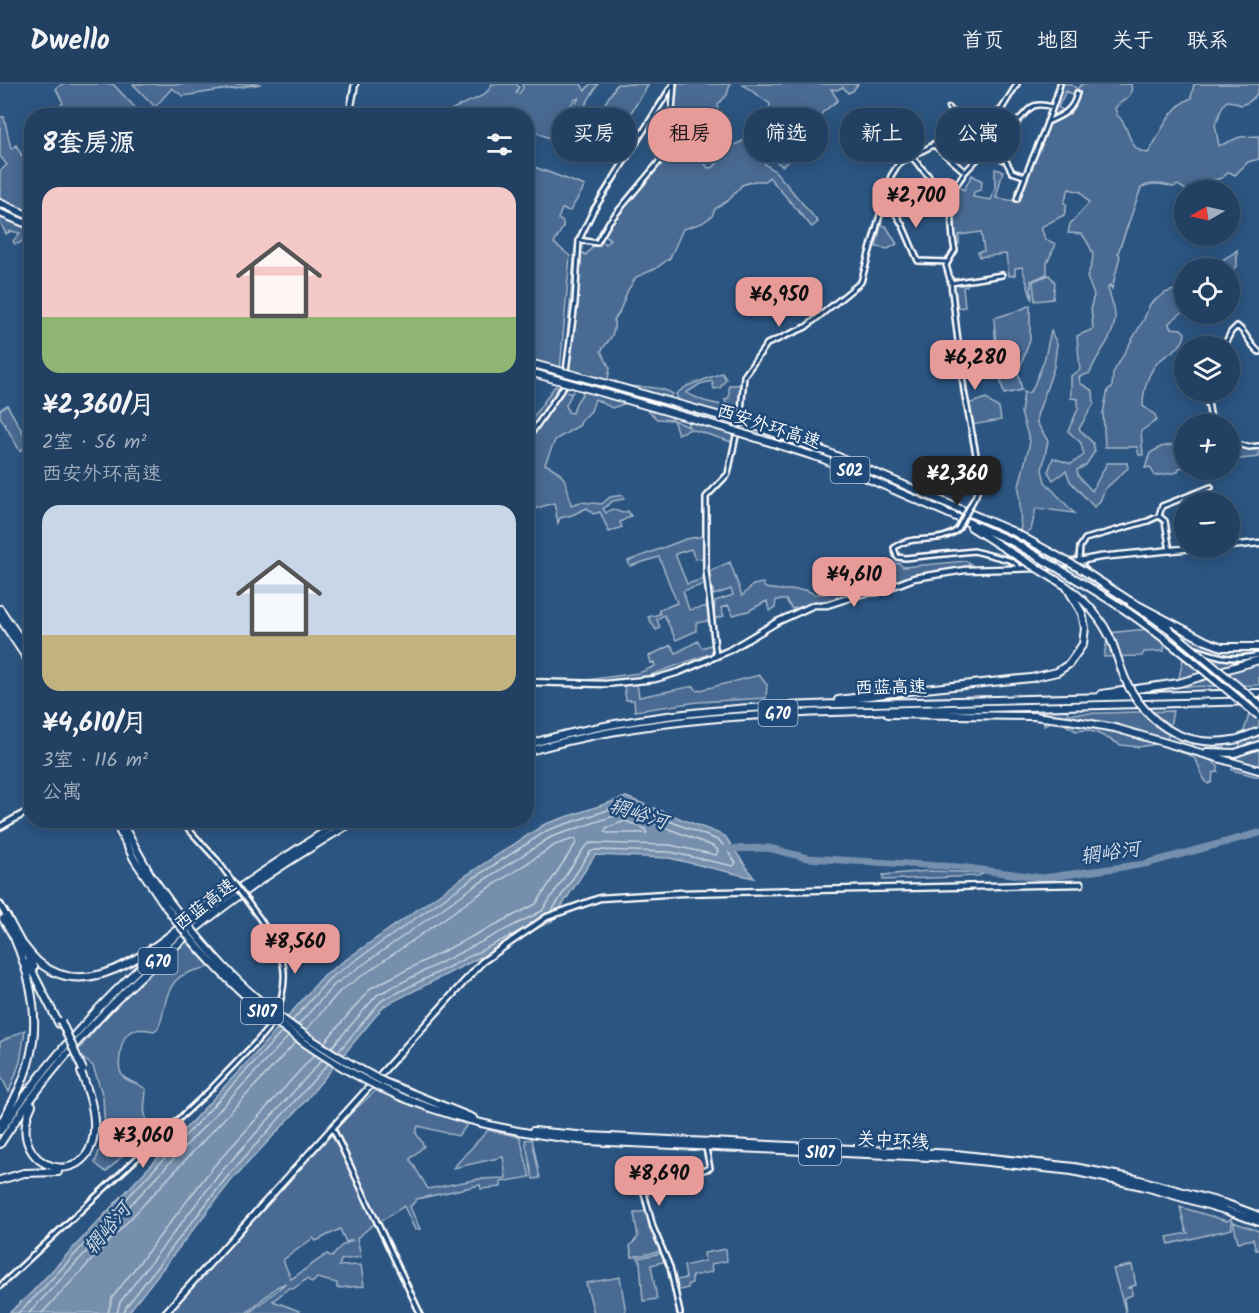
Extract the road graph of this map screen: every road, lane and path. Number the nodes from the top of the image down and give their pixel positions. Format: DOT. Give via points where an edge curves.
graph roads {
  1 [pos="355,84"];
  2 [pos="674,84"];
  3 [pos="1017,84"];
  4 [pos="1060,84"];
  5 [pos="1077,93"];
  6 [pos="351,108"];
  7 [pos="1002,108"];
  8 [pos="1052,108"];
  9 [pos="1020,118"];
  10 [pos="1047,122"];
  11 [pos="936,142"];
  12 [pos="933,144"];
  13 [pos="924,149"];
  14 [pos="901,162"];
  15 [pos="917,162"];
  16 [pos="975,162"];
  17 [pos="1007,162"];
  18 [pos="965,172"];
  19 [pos="1024,176"];
  20 [pos="950,194"];
  21 [pos="1017,198"];
  22 [pos="0,203"];
  23 [pos="882,208"];
  24 [pos="0,213"];
  25 [pos="24,214"];
  26 [pos="24,223"];
  27 [pos="579,240"];
  28 [pos="948,262"];
  29 [pos="1002,274"];
  30 [pos="951,283"];
  31 [pos="1229,336"];
  32 [pos="1259,352"];
  33 [pos="534,364"];
  34 [pos="534,373"];
  35 [pos="534,429"];
  36 [pos="1240,445"];
  37 [pos="1259,446"];
  38 [pos="1211,487"];
  39 [pos="1159,516"];
  40 [pos="955,517"];
  41 [pos="1259,543"];
  42 [pos="1240,545"];
  43 [pos="1174,550"];
  44 [pos="1170,551"];
  45 [pos="1079,561"];
  46 [pos="1019,569"];
  47 [pos="1066,586"];
  48 [pos="1130,601"];
  49 [pos="0,609"];
  50 [pos="0,618"];
  51 [pos="24,644"];
  52 [pos="1259,647"];
  53 [pos="24,654"];
  54 [pos="1259,655"];
  55 [pos="716,656"];
  56 [pos="1259,660"];
  57 [pos="534,682"];
  58 [pos="1259,693"];
  59 [pos="1067,698"];
  60 [pos="1259,702"];
  61 [pos="800,705"];
  62 [pos="795,712"];
  63 [pos="1259,716"];
  64 [pos="1259,731"];
  65 [pos="534,743"];
  66 [pos="1259,746"];
  67 [pos="1188,749"];
  68 [pos="534,750"];
  69 [pos="1259,770"];
  70 [pos="24,814"];
  71 [pos="0,827"];
  72 [pos="118,828"];
  73 [pos="124,828"];
  74 [pos="187,828"];
  75 [pos="331,828"];
  76 [pos="343,828"];
  77 [pos="272,866"];
  78 [pos="1081,884"];
  79 [pos="0,905"];
  80 [pos="168,905"];
  81 [pos="3,917"];
  82 [pos="18,941"];
  83 [pos="57,1068"];
  84 [pos="82,1071"];
  85 [pos="383,1085"];
  86 [pos="0,1124"];
  87 [pos="333,1129"];
  88 [pos="0,1131"];
  89 [pos="0,1144"];
  90 [pos="705,1147"];
  91 [pos="0,1180"];
  92 [pos="1259,1216"];
  93 [pos="1259,1222"];
  94 [pos="0,1286"];
  95 [pos="165,1313"];
  96 [pos="420,1313"];
  97 [pos="680,1313"];
  1 -- 6 [label="street"];
  2 -- 27 [label="street" via="593,211"];
  2 -- 27 [label="street" via="664,156 609,222 597,243"];
  3 -- 7 [label="street"];
  4 -- 8 [label="street"];
  5 -- 10 [label="street" via="1075,103 1064,114"];
  8 -- 9 [label="street" via="1039,103 1032,105"];
  8 -- 10 [label="street"];
  10 -- 19 [label="street"];
  11 -- 12 [label="street"];
  12 -- 13 [label="street"];
  12 -- 18 [label="street"];
  14 -- 23 [label="street" via="891,176"];
  15 -- 20 [label="street" via="940,189"];
  16 -- 18 [label="street"];
  17 -- 19 [label="street" via="1012,172"];
  18 -- 20 [label="street"];
  19 -- 21 [label="street"];
  20 -- 28 [label="street" via="955,250"];
  22 -- 25 [label="highway"];
  23 -- 28 [label="street" via="893,209 918,261"];
  23 -- 55 [label="street" via="861,282 806,327 767,344 744,376 728,474 706,497 705,571"];
  24 -- 26 [label="highway"];
  27 -- 35 [label="street" via="564,386"];
  28 -- 30 [label="street"];
  29 -- 30 [label="street"];
  30 -- 46 [label="street, bridge" via="964,391 981,481 958,529 947,537 900,543 894,553 897,557 914,558 974,551 1009,560"];
  31 -- 32 [label="street" via="1237,326"];
  33 -- 48 [label="highway, 西安外环高速 / S02, bridge" via="741,422 826,452 1014,532"];
  34 -- 40 [label="highway, 西安外环高速 / S02, bridge" via="823,459"];
  36 -- 37 [label="street"];
  38 -- 39 [label="street" via="1162,506"];
  39 -- 44 [label="street" via="1165,521"];
  39 -- 45 [label="street" via="1085,539"];
  40 -- 47 [label="highway, bridge"];
  40 -- 63 [label="highway, 西安外环高速 / S02, bridge" via="1011,541 1126,611"];
  41 -- 42 [label="street"];
  43 -- 44 [label="street"];
  44 -- 45 [label="street"];
  45 -- 46 [label="street"];
  45 -- 54 [label="street" via="1091,576 1191,648 1221,658"];
  46 -- 55 [label="street" via="965,570 914,578 878,592 814,605"];
  47 -- 61 [label="highway, bridge" via="1082,613 1085,628 1083,644 1064,668 1046,676"];
  47 -- 64 [label="highway, bridge" via="1084,599 1098,617 1130,688 1160,726 1201,742 1234,740"];
  48 -- 52 [label="highway" via="1222,647"];
  48 -- 60 [label="highway, 西安外环高速 / S02, bridge"];
  49 -- 51 [label="highway"];
  50 -- 53 [label="highway"];
  55 -- 57 [label="street" via="655,679 605,684"];
  56 -- 59 [label="highway" via="1179,683"];
  58 -- 59 [label="highway, 西蓝高速 / G70"];
  59 -- 61 [label="highway, 西蓝高速 / G70"];
  60 -- 62 [label="highway, 西蓝高速 / G70"];
  61 -- 65 [label="highway, 西蓝高速 / G70" via="632,720"];
  62 -- 67 [label="highway" via="1033,716 1115,728"];
  62 -- 68 [label="highway, 西蓝高速 / G70" via="710,717 630,728"];
  66 -- 67 [label="highway" via="1234,753"];
  67 -- 69 [label="highway"];
  70 -- 71 [label="street"];
  72 -- 80 [label="highway, S107" via="134,859"];
  73 -- 80 [label="highway, S107"];
  74 -- 94 [label="street, bridge" via="217,860 279,949 285,968 278,1010 266,1032 160,1139"];
  75 -- 77 [label="highway, 西蓝高速 / G70"];
  76 -- 83 [label="highway, 西蓝高速 / G70" via="245,891 195,929 115,1002"];
  77 -- 82 [label="highway" via="209,904 133,960 100,975 78,977 53,971"];
  77 -- 88 [label="highway, 西蓝高速 / G70" via="220,902 144,965 73,1037"];
  78 -- 87 [label="street" via="600,898 547,917 482,962"];
  79 -- 81 [label="main road"];
  80 -- 85 [label="highway, S107, bridge" via="258,998 320,1046"];
  81 -- 82 [label="highway"];
  82 -- 84 [label="highway, bridge"];
  82 -- 86 [label="highway" via="31,982 34,1031 25,1074"];
  83 -- 84 [label="highway" via="29,1110 22,1131 28,1153 48,1167 74,1164 86,1153 91,1141 94,1114"];
  83 -- 89 [label="highway, 西蓝高速 / G70"];
  84 -- 91 [label="highway" via="98,1120 96,1139 88,1156 63,1171 24,1173"];
  85 -- 90 [label="highway, 关中环线 / S107" via="439,1112 533,1135"];
  85 -- 92 [label="highway, 关中环线 / S107" via="479,1120 534,1131 955,1154 1074,1167 1136,1179"];
  87 -- 95 [label="street"];
  87 -- 96 [label="street"];
  90 -- 93 [label="highway, 关中环线 / S107" via="951,1158 1072,1171 1142,1186"];
  90 -- 97 [label="street" via="710,1168 643,1189 670,1267"];
}
